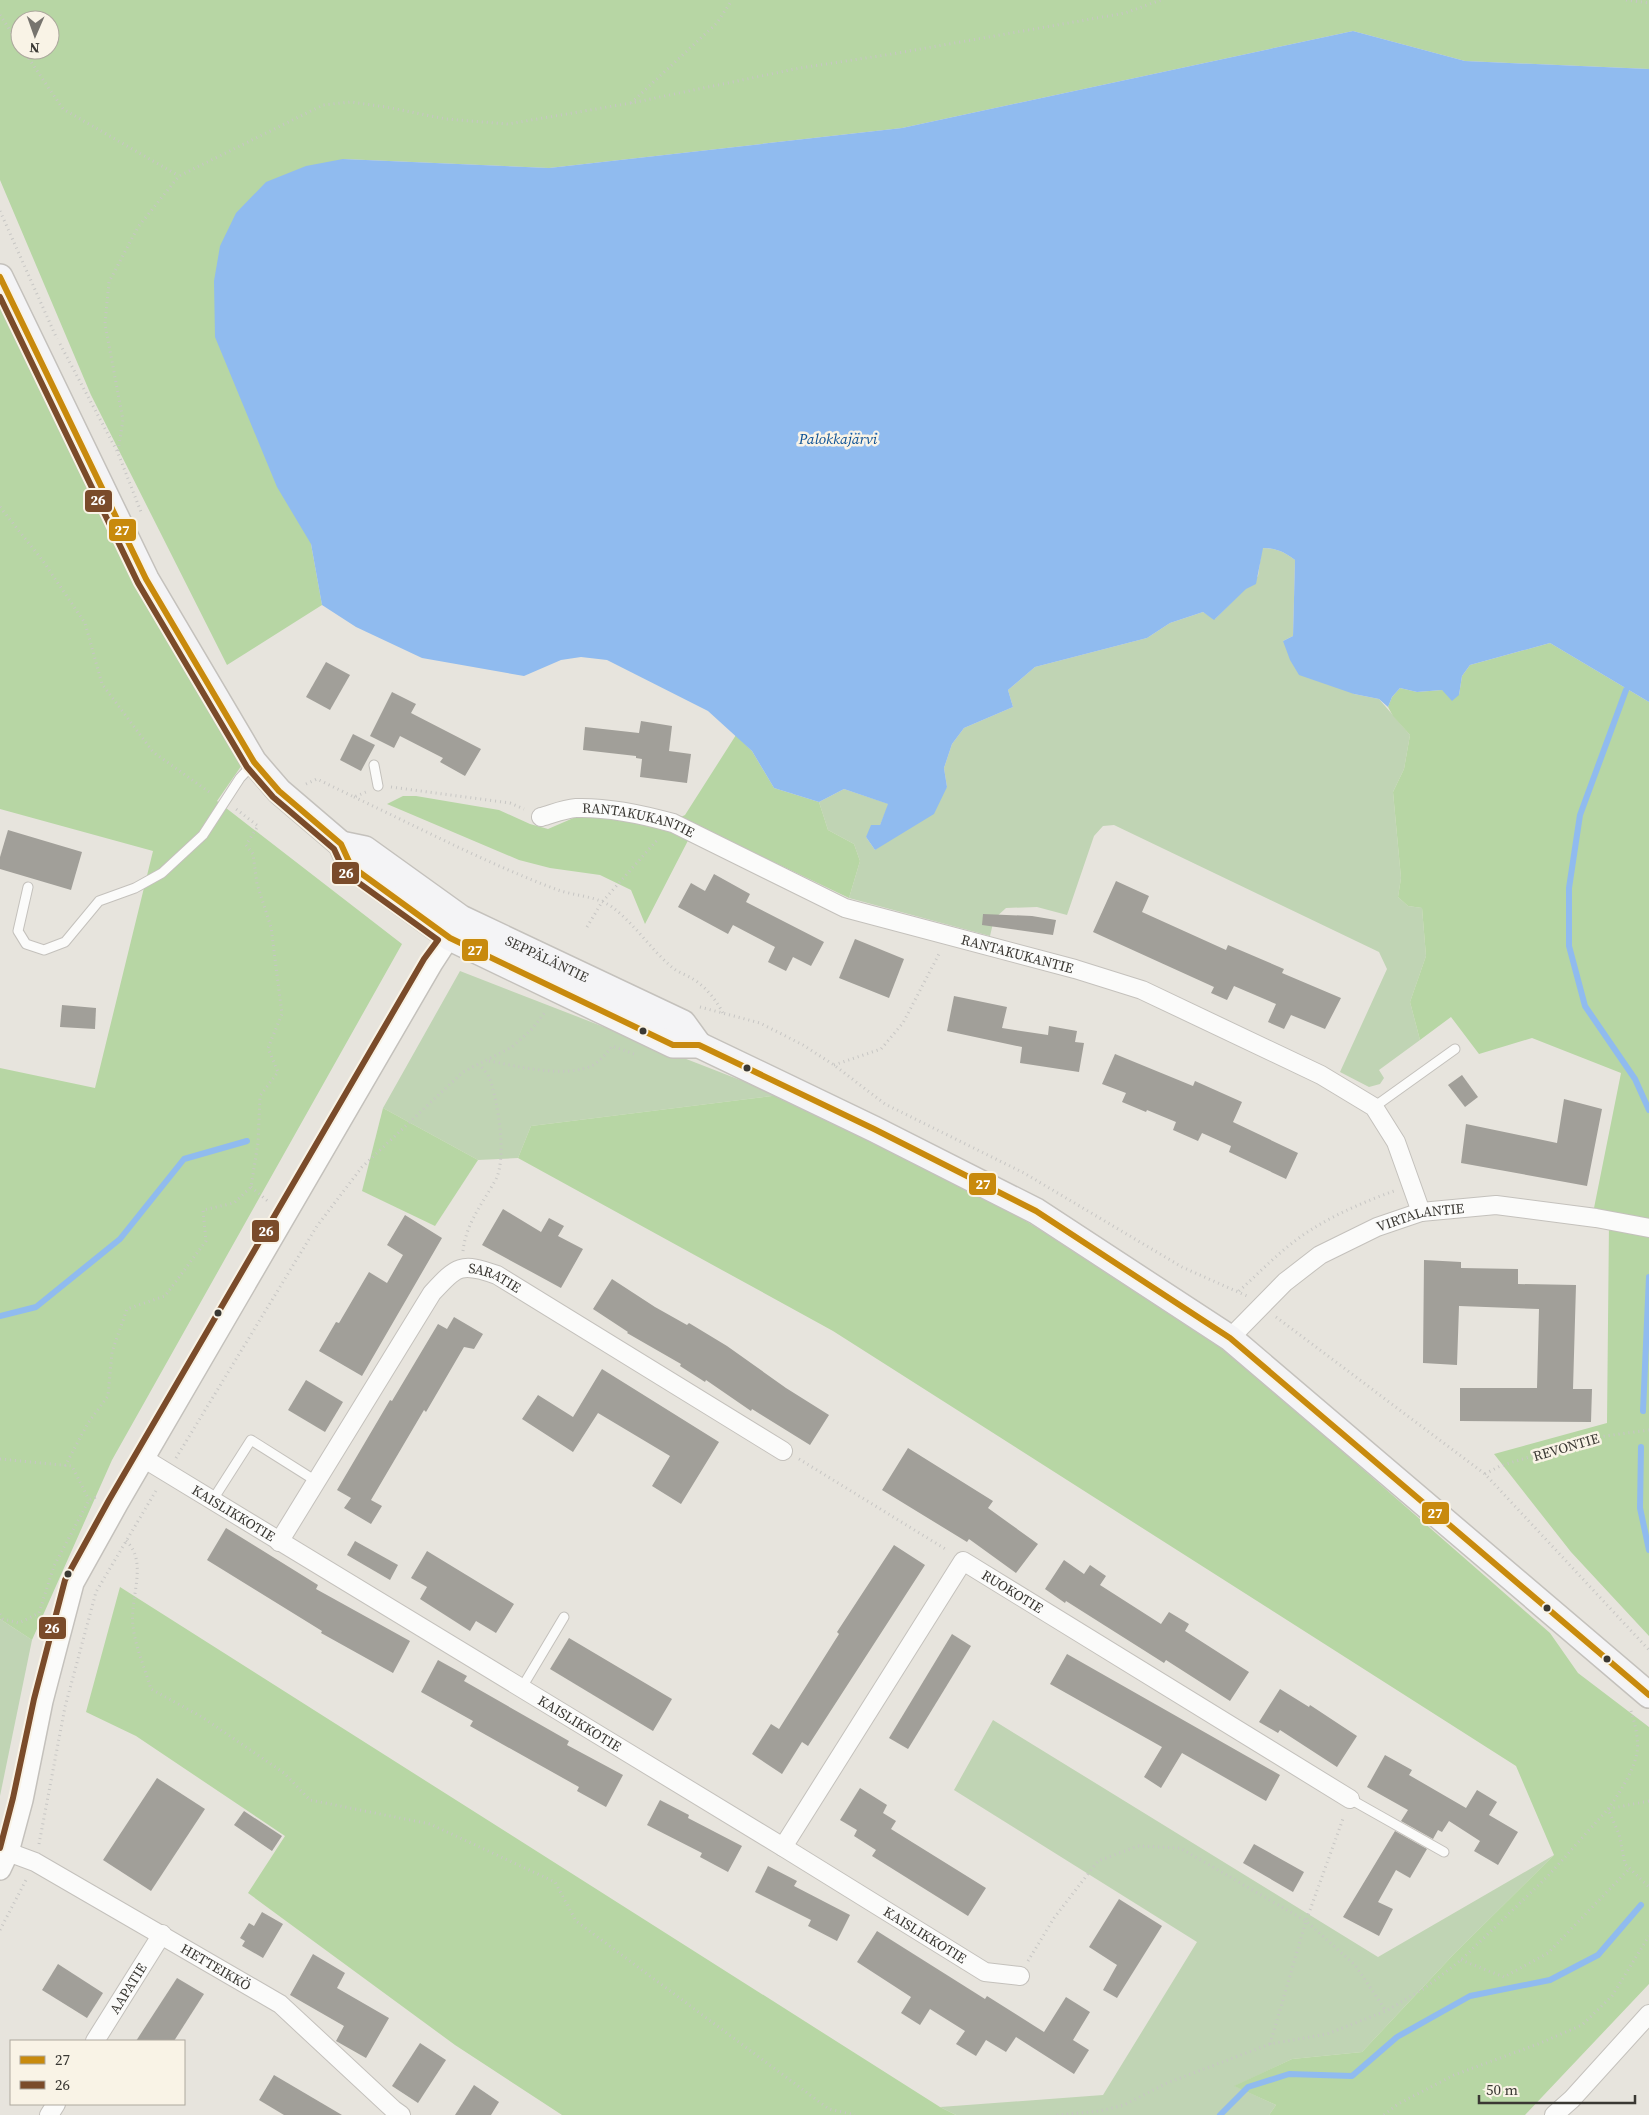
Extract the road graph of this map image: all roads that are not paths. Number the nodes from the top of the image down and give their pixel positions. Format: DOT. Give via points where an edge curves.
graph roads {
  1 [pos="0,277"];
  2 [pos="254,762"];
  3 [pos="374,765"];
  4 [pos="378,786"];
  5 [pos="541,817"];
  6 [pos="28,887"];
  7 [pos="455,928"];
  8 [pos="1455,1049"];
  9 [pos="1374,1107"];
  10 [pos="1421,1212"];
  11 [pos="1649,1228"];
  12 [pos="1230,1338"];
  13 [pos="783,1451"];
  14 [pos="143,1458"];
  15 [pos="316,1481"];
  16 [pos="212,1501"];
  17 [pos="279,1542"];
  18 [pos="564,1617"];
  19 [pos="521,1689"];
  20 [pos="1639,1700"];
  21 [pos="1350,1799"];
  22 [pos="784,1847"];
  23 [pos="1444,1852"];
  24 [pos="4,1860"];
  25 [pos="162,1934"];
  26 [pos="1020,1976"];
  27 [pos="1649,2014"];
  28 [pos="96,2040"];
  29 [pos="401,2115"];
  30 [pos="1554,2115"];
  1 -- 2 [label="main road, SEPPÄLÄNTIE" via="146,580"];
  2 -- 6 [label="lane" via="203,835 162,873 99,901 65,942 44,950 26,944 18,931"];
  2 -- 7 [label="main road, SEPPÄLÄNTIE" via="279,791 341,844 351,866"];
  3 -- 4 [label="lane"];
  5 -- 9 [label="street, RANTAKUKANTIE" via="574,808 614,810 673,823 845,908 1142,990 1321,1075"];
  7 -- 12 [label="main road, SEPPÄLÄNTIE" via="673,1045 699,1045 874,1128 1036,1211"];
  7 -- 14 [label="street"];
  8 -- 9 [label="lane"];
  9 -- 10 [label="street, RANTAKUKANTIE" via="1396,1142"];
  10 -- 11 [label="street, VIRTALANTIE" via="1496,1204"];
  10 -- 12 [label="street, VIRTALANTIE" via="1377,1227 1320,1255 1260,1305"];
  12 -- 20 [label="main road, SEPPÄLÄNTIE"];
  13 -- 15 [label="street, SARATIE" via="497,1275 476,1267 462,1267 446,1277 432,1293"];
  14 -- 16 [label="street, KAISLIKKOTIE"];
  14 -- 24 [label="street" via="73,1584 42,1701 22,1800"];
  15 -- 16 [label="lane" via="251,1440"];
  15 -- 17 [label="street, SARATIE"];
  16 -- 17 [label="street, KAISLIKKOTIE"];
  17 -- 19 [label="street, KAISLIKKOTIE"];
  18 -- 19 [label="lane"];
  19 -- 22 [label="street, KAISLIKKOTIE"];
  21 -- 22 [label="street, RUOKOTIE" via="963,1561"];
  21 -- 23 [label="lane"];
  22 -- 26 [label="street, KAISLIKKOTIE" via="985,1972"];
  24 -- 25 [label="street, HETTEIKKÖ" via="35,1862"];
  25 -- 28 [label="street, AAPATIE"];
  25 -- 29 [label="street, HETTEIKKÖ" via="280,2004"];
  27 -- 30 [label="street"];
}
